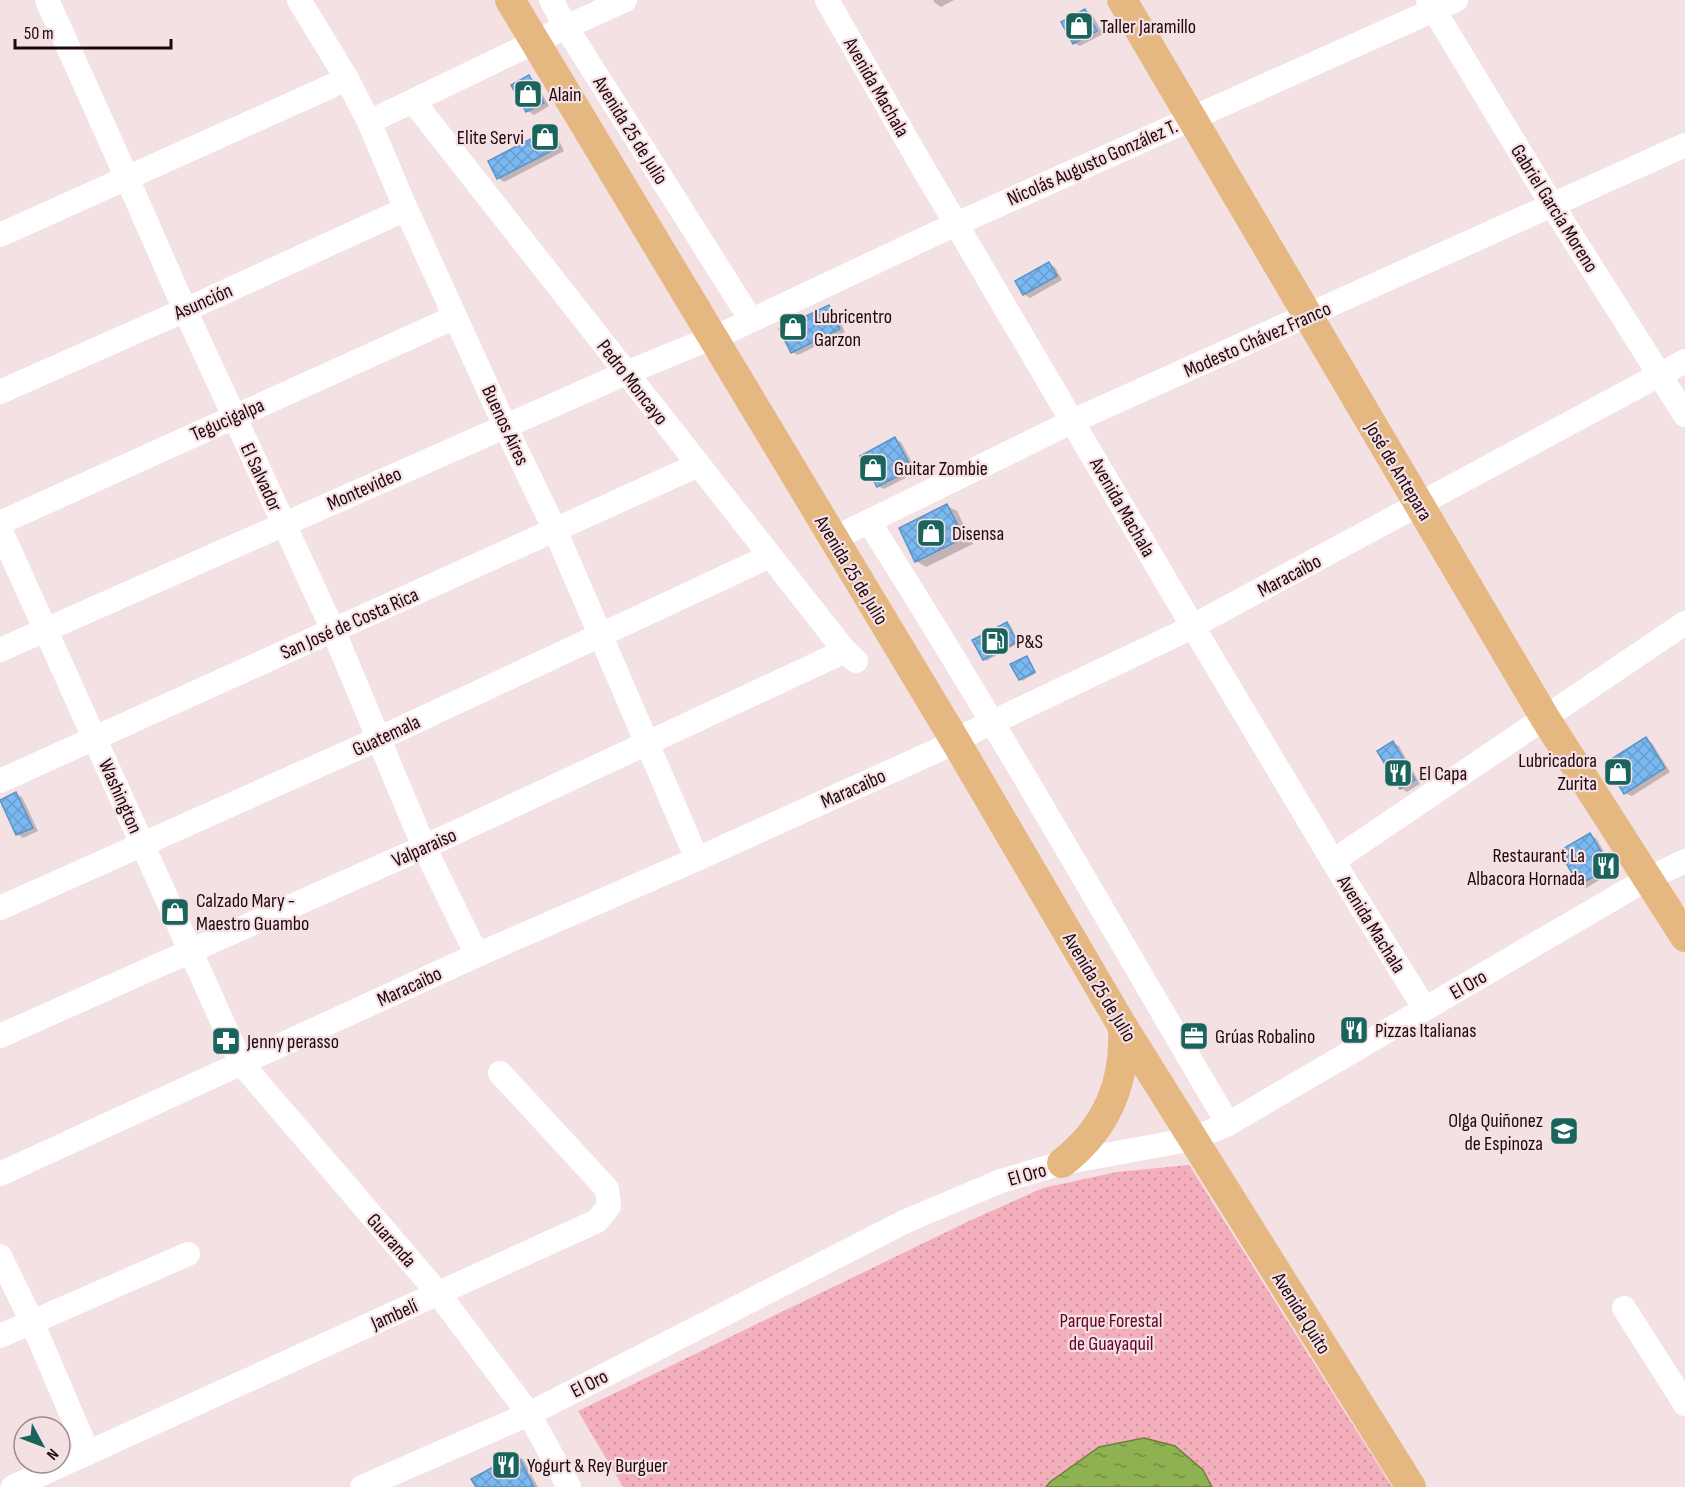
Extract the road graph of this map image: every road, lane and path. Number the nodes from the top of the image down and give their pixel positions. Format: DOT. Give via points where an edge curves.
graph roads {
  1 [pos="47,0"];
  2 [pos="299,0"];
  3 [pos="510,0"];
  4 [pos="551,0"];
  5 [pos="625,0"];
  6 [pos="827,0"];
  7 [pos="1122,0"];
  8 [pos="1456,0"];
  9 [pos="1431,5"];
  10 [pos="566,27"];
  11 [pos="535,42"];
  12 [pos="347,79"];
  13 [pos="412,101"];
  14 [pos="1192,118"];
  15 [pos="369,122"];
  16 [pos="1685,145"];
  17 [pos="128,178"];
  18 [pos="1552,205"];
  19 [pos="406,209"];
  20 [pos="956,224"];
  21 [pos="0,235"];
  22 [pos="185,310"];
  23 [pos="1307,316"];
  24 [pos="455,317"];
  25 [pos="732,329"];
  26 [pos="1685,361"];
  27 [pos="626,373"];
  28 [pos="1660,374"];
  29 [pos="0,392"];
  30 [pos="1685,415"];
  31 [pos="233,416"];
  32 [pos="1073,421"];
  33 [pos="505,426"];
  34 [pos="698,465"];
  35 [pos="1418,505"];
  36 [pos="869,522"];
  37 [pos="0,523"];
  38 [pos="283,524"];
  39 [pos="0,529"];
  40 [pos="555,530"];
  41 [pos="833,539"];
  42 [pos="770,556"];
  43 [pos="1685,623"];
  44 [pos="1193,626"];
  45 [pos="45,630"];
  46 [pos="333,630"];
  47 [pos="601,636"];
  48 [pos="0,650"];
  49 [pos="850,656"];
  50 [pos="1545,718"];
  51 [pos="993,723"];
  52 [pos="94,738"];
  53 [pos="378,739"];
  54 [pos="956,742"];
  55 [pos="647,745"];
  56 [pos="0,781"];
  57 [pos="142,844"];
  58 [pos="424,847"];
  59 [pos="697,859"];
  60 [pos="1333,861"];
  61 [pos="1685,861"];
  62 [pos="1647,879"];
  63 [pos="0,908"];
  64 [pos="1685,937"];
  65 [pos="190,951"];
  66 [pos="477,955"];
  67 [pos="1425,1009"];
  68 [pos="1123,1026"];
  69 [pos="0,1036"];
  70 [pos="241,1063"];
  71 [pos="500,1073"];
  72 [pos="1228,1124"];
  73 [pos="1193,1140"];
  74 [pos="1062,1163"];
  75 [pos="0,1174"];
  76 [pos="188,1254"];
  77 [pos="0,1256"];
  78 [pos="438,1293"];
  79 [pos="1624,1308"];
  80 [pos="32,1322"];
  81 [pos="0,1336"];
  82 [pos="1685,1404"];
  83 [pos="528,1414"];
  84 [pos="88,1453"];
  85 [pos="37,1482"];
  86 [pos="13,1487"];
  87 [pos="362,1487"];
  88 [pos="569,1487"];
  89 [pos="1412,1487"];
  1 -- 17 [label="street, El Salvador"];
  2 -- 12 [label="street, Buenos Aires"];
  3 -- 11 [label="main road, Avenida 25 de Julio"];
  4 -- 10 [label="street, Avenida 25 de Julio"];
  5 -- 10 [label="street"];
  6 -- 20 [label="street, Avenida Machala"];
  7 -- 14 [label="main road, José de Antepara"];
  8 -- 9 [label="street, Nicolás Augusto González T."];
  9 -- 14 [label="street, Nicolás Augusto González T."];
  9 -- 18 [label="street, Gabriel García Moreno"];
  10 -- 11 [label="street"];
  10 -- 25 [label="street, Avenida 25 de Julio"];
  11 -- 13 [label="street"];
  11 -- 25 [label="main road, Avenida 25 de Julio"];
  12 -- 15 [label="street, Buenos Aires"];
  12 -- 17 [label="street"];
  13 -- 15 [label="street"];
  13 -- 27 [label="street, Pedro Moncayo"];
  14 -- 20 [label="street, Nicolás Augusto González T."];
  14 -- 23 [label="main road, José de Antepara"];
  15 -- 19 [label="street, Buenos Aires"];
  16 -- 18 [label="street, Modesto Chávez Franco"];
  17 -- 21 [label="street"];
  17 -- 22 [label="street, El Salvador"];
  18 -- 23 [label="street, Modesto Chávez Franco"];
  18 -- 28 [label="street, Gabriel García Moreno"];
  19 -- 22 [label="street, Asunción"];
  19 -- 24 [label="street, Buenos Aires"];
  20 -- 25 [label="street, Nicolás Augusto González T."];
  20 -- 32 [label="street, Avenida Machala"];
  22 -- 29 [label="street, Asunción"];
  22 -- 31 [label="street, El Salvador"];
  23 -- 32 [label="street, Modesto Chávez Franco"];
  23 -- 35 [label="main road, José de Antepara"];
  24 -- 31 [label="street, Tegucigalpa"];
  24 -- 33 [label="street, Buenos Aires"];
  25 -- 27 [label="street, Montevideo"];
  25 -- 41 [label="main road, Avenida 25 de Julio"];
  26 -- 28 [label="street, Maracaibo"];
  27 -- 33 [label="street, Montevideo"];
  27 -- 34 [label="street, Pedro Moncayo"];
  28 -- 30 [label="street, Gabriel García Moreno"];
  28 -- 35 [label="street, Maracaibo"];
  31 -- 37 [label="street, Tegucigalpa"];
  31 -- 38 [label="street, El Salvador"];
  32 -- 36 [label="street, Modesto Chávez Franco"];
  32 -- 44 [label="street, Avenida Machala"];
  33 -- 38 [label="street, Montevideo"];
  33 -- 40 [label="street, Buenos Aires"];
  34 -- 40 [label="street, San José de Costa Rica"];
  34 -- 42 [label="street, Pedro Moncayo"];
  35 -- 44 [label="street, Maracaibo"];
  35 -- 50 [label="main road, José de Antepara"];
  36 -- 41 [label="street, Modesto Chávez Franco"];
  36 -- 51 [label="street, Avenida 25 de Julio"];
  38 -- 45 [label="street, Montevideo"];
  38 -- 46 [label="street, El Salvador"];
  39 -- 45 [label="street, Washington"];
  40 -- 46 [label="street, San José de Costa Rica"];
  40 -- 47 [label="street, Buenos Aires"];
  41 -- 54 [label="main road, Avenida 25 de Julio"];
  42 -- 47 [label="street, Guatemala"];
  42 -- 49 [label="street, Pedro Moncayo"];
  43 -- 50 [label="street"];
  44 -- 51 [label="street, Maracaibo"];
  44 -- 60 [label="street, Avenida Machala"];
  45 -- 48 [label="street, Montevideo"];
  45 -- 52 [label="street, Washington"];
  46 -- 52 [label="street, San José de Costa Rica"];
  46 -- 53 [label="street, El Salvador"];
  47 -- 53 [label="street, Guatemala"];
  47 -- 55 [label="street, Buenos Aires"];
  49 -- 55 [label="street, Valparaiso"];
  50 -- 60 [label="street"];
  50 -- 62 [label="main road, José de Antepara"];
  51 -- 54 [label="street, Maracaibo"];
  51 -- 72 [label="street, Avenida 25 de Julio"];
  52 -- 56 [label="street, San José de Costa Rica"];
  52 -- 57 [label="street, Washington"];
  53 -- 57 [label="street, Guatemala"];
  53 -- 58 [label="street, El Salvador"];
  54 -- 59 [label="street, Maracaibo"];
  54 -- 68 [label="main road, Avenida 25 de Julio"];
  55 -- 58 [label="street, Valparaiso"];
  55 -- 59 [label="street, Buenos Aires"];
  57 -- 63 [label="street, Guatemala"];
  57 -- 65 [label="street, Washington"];
  58 -- 65 [label="street, Valparaiso"];
  58 -- 66 [label="street, El Salvador"];
  59 -- 66 [label="street, Maracaibo"];
  60 -- 67 [label="street, Avenida Machala"];
  61 -- 62 [label="street, El Oro"];
  62 -- 64 [label="main road, José de Antepara"];
  62 -- 67 [label="street, El Oro"];
  65 -- 69 [label="street, Valparaiso"];
  65 -- 70 [label="street, Washington"];
  66 -- 70 [label="street, Maracaibo"];
  67 -- 72 [label="street, El Oro"];
  68 -- 73 [label="main road, Avenida 25 de Julio"];
  68 -- 74 [label="main road" via="1120,1078 1111,1103 1090,1137"];
  70 -- 75 [label="street, Maracaibo"];
  70 -- 78 [label="street, Guaranda"];
  71 -- 78 [label="street, Jambelí" via="607,1189 609,1206 597,1221"];
  72 -- 73 [label="street, El Oro"];
  73 -- 74 [label="street, El Oro"];
  73 -- 89 [label="main road, Avenida Quito"];
  74 -- 83 [label="street, El Oro" via="1000,1181 906,1221"];
  76 -- 80 [label="street"];
  77 -- 80 [label="street"];
  78 -- 83 [label="street, Guaranda"];
  78 -- 84 [label="street, Jambelí"];
  79 -- 82 [label="street"];
  80 -- 81 [label="street"];
  80 -- 84 [label="street"];
  83 -- 87 [label="street, El Oro"];
  83 -- 88 [label="street, Guaranda"];
  84 -- 85 [label="street, Jambelí"];
  85 -- 86 [label="street, Jambelí"];
}
